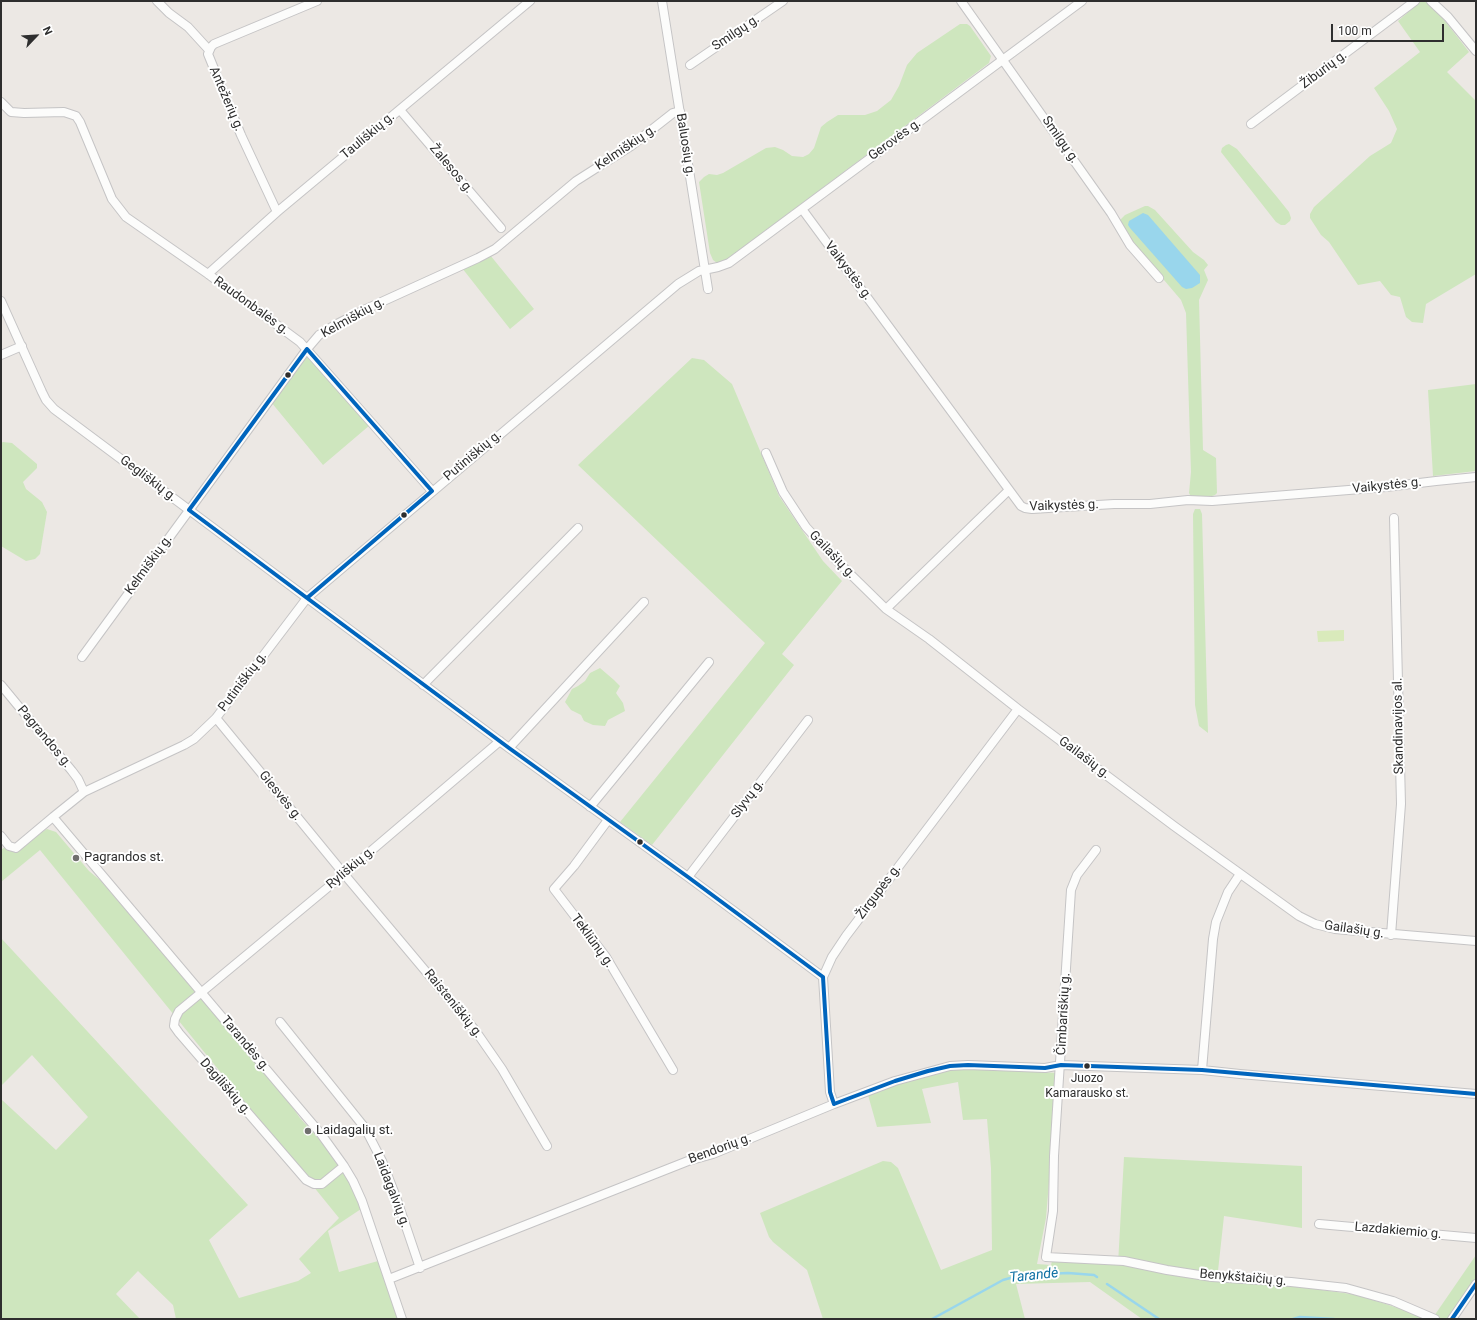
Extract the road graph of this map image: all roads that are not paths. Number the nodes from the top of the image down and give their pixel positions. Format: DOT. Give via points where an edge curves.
graph roads {
  1 [pos="157,1"];
  2 [pos="317,1"];
  3 [pos="530,1"];
  4 [pos="662,1"];
  5 [pos="783,1"];
  6 [pos="1082,1"];
  7 [pos="1415,1"];
  8 [pos="1431,1"];
  9 [pos="965,2"];
  10 [pos="209,50"];
  11 [pos="1476,51"];
  12 [pos="1003,60"];
  13 [pos="690,65"];
  14 [pos="1,102"];
  15 [pos="400,110"];
  16 [pos="680,111"];
  17 [pos="1251,124"];
  18 [pos="802,209"];
  19 [pos="277,212"];
  20 [pos="501,228"];
  21 [pos="705,270"];
  22 [pos="208,274"];
  23 [pos="1159,278"];
  24 [pos="708,289"];
  25 [pos="1,301"];
  26 [pos="22,346"];
  27 [pos="307,349"];
  28 [pos="1,355"];
  29 [pos="766,454"];
  30 [pos="1476,477"];
  31 [pos="1009,490"];
  32 [pos="432,491"];
  33 [pos="188,510"];
  34 [pos="1394,518"];
  35 [pos="578,528"];
  36 [pos="307,598"];
  37 [pos="644,602"];
  38 [pos="886,609"];
  39 [pos="82,657"];
  40 [pos="709,662"];
  41 [pos="1,685"];
  42 [pos="423,685"];
  43 [pos="1018,709"];
  44 [pos="216,718"];
  45 [pos="808,720"];
  46 [pos="500,741"];
  47 [pos="509,748"];
  48 [pos="84,792"];
  49 [pos="590,806"];
  50 [pos="53,817"];
  51 [pos="608,820"];
  52 [pos="1,836"];
  53 [pos="1096,850"];
  54 [pos="344,874"];
  55 [pos="1240,874"];
  56 [pos="688,877"];
  57 [pos="1391,934"];
  58 [pos="1476,941"];
  59 [pos="823,977"];
  60 [pos="201,993"];
  61 [pos="280,1022"];
  62 [pos="1061,1065"];
  63 [pos="673,1070"];
  64 [pos="1202,1070"];
  65 [pos="1476,1094"];
  66 [pos="834,1104"];
  67 [pos="547,1146"];
  68 [pos="344,1166"];
  69 [pos="1319,1224"];
  70 [pos="1476,1238"];
  71 [pos="1046,1257"];
  72 [pos="420,1268"];
  73 [pos="389,1279"];
  74 [pos="1476,1284"];
  75 [pos="402,1319"];
  76 [pos="1435,1319"];
  77 [pos="1452,1319"];
  1 -- 10 [label="street" via="188,27"];
  2 -- 10 [label="street, Antežerių g." via="214,44"];
  3 -- 15 [label="street, Tauliškių g."];
  4 -- 16 [label="street, Baluosių g."];
  5 -- 13 [label="street, Smilgų g."];
  6 -- 12 [label="street, Gerovės g."];
  7 -- 17 [label="street, Žiburių g."];
  8 -- 11 [label="street"];
  9 -- 12 [label="street, Smilgų g."];
  10 -- 19 [label="street, Antežerių g." via="208,58"];
  12 -- 18 [label="street, Gerovės g."];
  12 -- 23 [label="street, Smilgų g." via="1111,213 1130,245"];
  14 -- 22 [label="street, Raudonbalės g." via="12,112 64,112 76,116 117,207"];
  15 -- 19 [label="street, Tauliškių g."];
  15 -- 20 [label="street, Žalesos g."];
  16 -- 21 [label="street, Baluosių g."];
  16 -- 27 [label="street, Kelmiškių g." via="673,113 631,146 576,181 495,249 335,325 319,336"];
  18 -- 21 [label="street, Gerovės g." via="729,263"];
  18 -- 31 [label="street, Vaikystės g."];
  19 -- 22 [label="street, Tauliškių g."];
  21 -- 24 [label="street, Baluosių g."];
  21 -- 32 [label="street, Putiniškių g." via="694,273 678,284"];
  22 -- 27 [label="street, Raudonbalės g." via="296,338"];
  25 -- 26 [label="street, Gegliškių g."];
  26 -- 28 [label="street"];
  26 -- 33 [label="street, Gegliškių g." via="46,400 54,409"];
  27 -- 32 [label="street, Raudonbalės g."];
  27 -- 33 [label="street, Kelmiškių g."];
  29 -- 38 [label="street, Gailašių g." via="783,492 806,527"];
  30 -- 31 [label="street, Vaikystės g." via="1212,501 1188,500 1032,509 1021,506"];
  31 -- 38 [label="street"];
  32 -- 36 [label="street, Putiniškių g."];
  33 -- 36 [label="street, Gegliškių g."];
  33 -- 39 [label="street, Kelmiškių g."];
  34 -- 57 [label="street, Skandinavijos al." via="1401,804"];
  35 -- 42 [label="street"];
  36 -- 42 [label="street, Gegliškių g."];
  36 -- 44 [label="street, Putiniškių g."];
  37 -- 47 [label="street"];
  38 -- 43 [label="street, Gailašių g." via="929,639"];
  40 -- 49 [label="street"];
  41 -- 48 [label="street, Pagrandos g." via="72,771"];
  42 -- 46 [label="street, Gegliškių g."];
  43 -- 55 [label="street, Gailašių g."];
  43 -- 59 [label="street, Žirgupės g." via="846,936"];
  44 -- 48 [label="street, Putiniškių g." via="184,745"];
  44 -- 54 [label="street, Giesvės g."];
  45 -- 56 [label="street, Slyvų g."];
  46 -- 47 [label="street, Gegliškių g."];
  46 -- 54 [label="street, Ryliškių g."];
  47 -- 49 [label="street, Gegliškių g."];
  48 -- 50 [label="street, Putiniškių g."];
  49 -- 51 [label="street, Gegliškių g."];
  50 -- 52 [label="street" via="16,848 9,846"];
  50 -- 60 [label="street, Tarandės g."];
  51 -- 56 [label="street, Gegliškių g."];
  51 -- 63 [label="street, Tekliūnų g." via="554,890 606,957"];
  53 -- 62 [label="street, Čimbariškių g." via="1077,875 1071,890"];
  54 -- 60 [label="street, Ryliškių g."];
  54 -- 67 [label="street, Raisteniškių g." via="475,1030 502,1069"];
  55 -- 57 [label="street, Gailašių g." via="1299,916 1315,924 1335,929"];
  55 -- 64 [label="street" via="1228,892 1216,922"];
  56 -- 59 [label="street, Gegliškių g."];
  57 -- 58 [label="street, Gailašių g."];
  59 -- 66 [label="street, Žirgupės g." via="830,1092"];
  60 -- 68 [label="street, Tarandės g." via="321,1134"];
  60 -- 68 [label="street, Dagiliškių g." via="179,1011 174,1026 179,1033 306,1180 322,1184"];
  61 -- 72 [label="street, Laidagalvių g." via="365,1128 384,1168"];
  62 -- 64 [label="street, Bendorių g."];
  62 -- 66 [label="street, Bendorių g." via="1045,1068 950,1066 895,1081"];
  62 -- 71 [label="street, Čimbariškių g." via="1053,1210"];
  64 -- 65 [label="street, Bendorių g."];
  66 -- 72 [label="street, Bendorių g."];
  68 -- 73 [label="street, Tarandės g." via="362,1201"];
  69 -- 70 [label="street, Lazdakiemio g."];
  71 -- 76 [label="street, Benykštaičių g." via="1124,1261 1212,1277 1346,1288 1393,1301"];
  72 -- 73 [label="street, Bendorių g."];
  73 -- 75 [label="street, Tarandės g."];
  74 -- 77 [label="street"];
}
